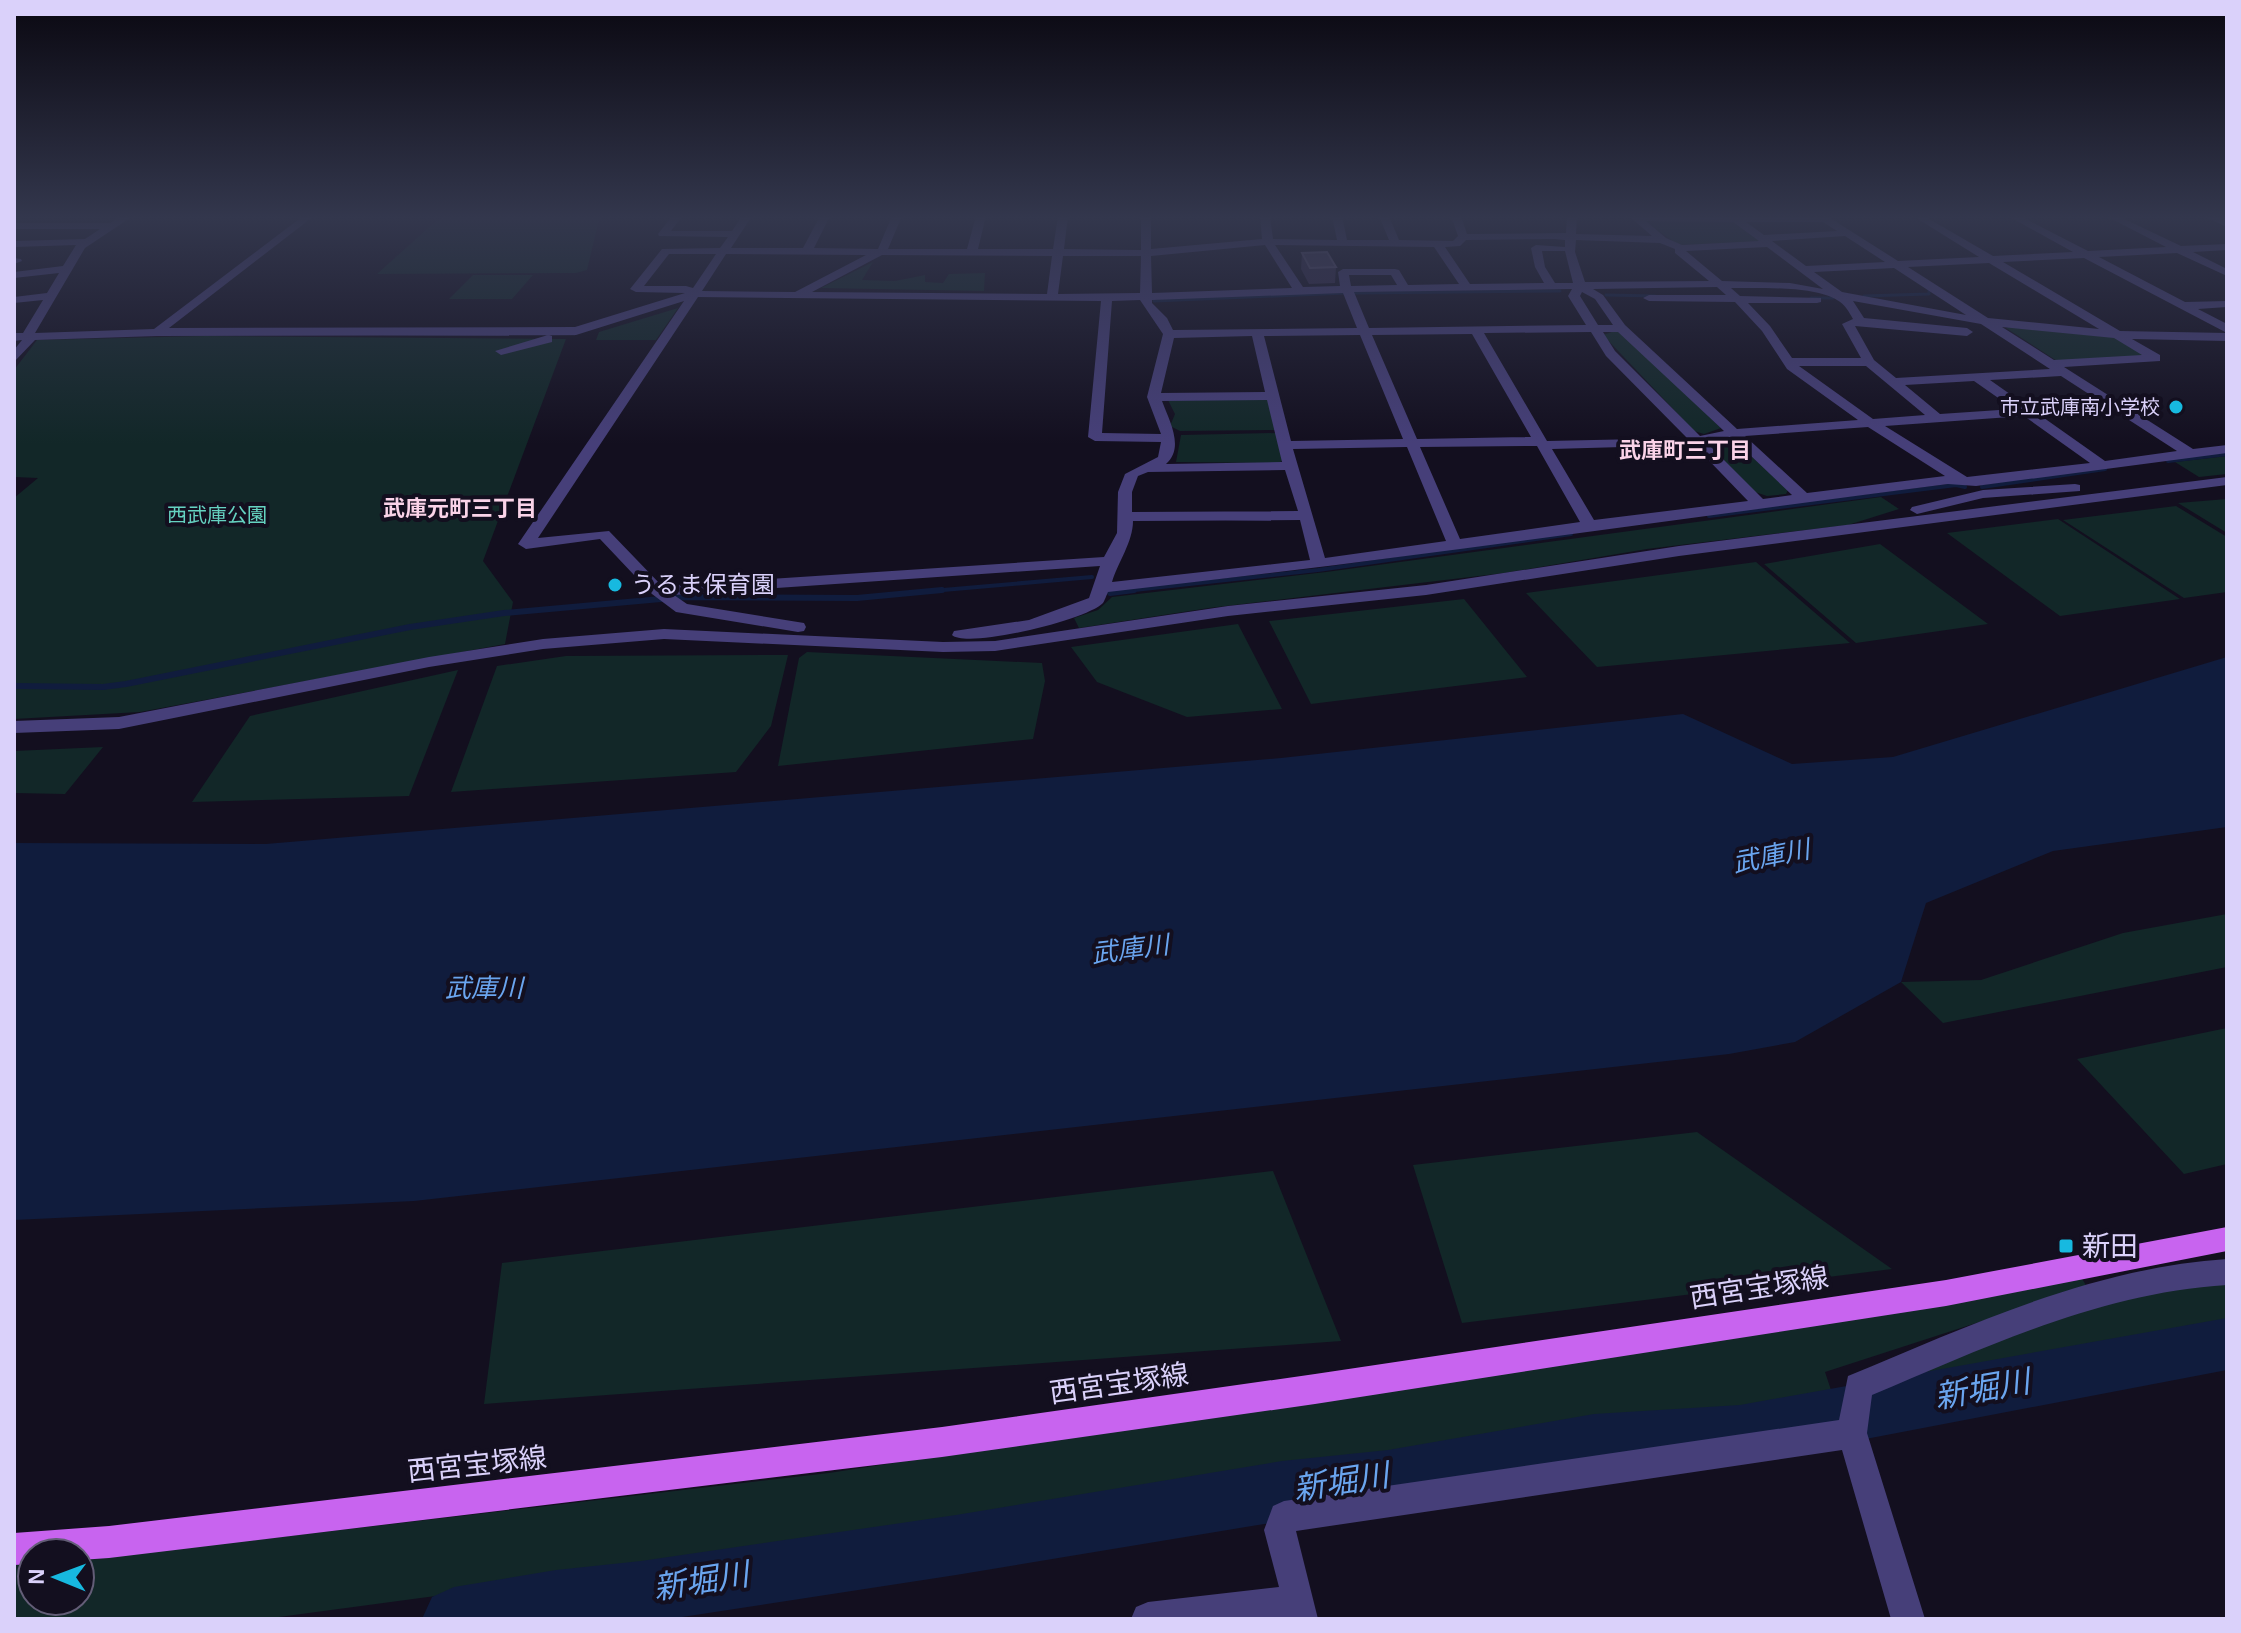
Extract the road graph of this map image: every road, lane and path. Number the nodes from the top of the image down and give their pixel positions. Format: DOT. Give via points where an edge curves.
graph roads {
  1 [pos="52,292"];
  2 [pos="209,292"];
  3 [pos="691,292"];
  4 [pos="802,292"];
  5 [pos="1053,292"];
  6 [pos="1146,292"];
  7 [pos="1269,292"];
  8 [pos="1348,292"];
  9 [pos="1576,292"];
  10 [pos="1591,292"];
  11 [pos="1730,292"];
  12 [pos="1818,292"];
  13 [pos="1836,292"];
  14 [pos="1942,292"];
  15 [pos="2049,292"];
  16 [pos="2158,292"];
  17 [pos="694,294"];
  18 [pos="797,295"];
  19 [pos="50,296"];
  20 [pos="1052,297"];
  21 [pos="1146,297"];
  22 [pos="1599,297"];
  23 [pos="1107,298"];
  24 [pos="1844,298"];
  25 [pos="14,300"];
  26 [pos="1740,301"];
  27 [pos="2227,304"];
  28 [pos="2184,306"];
  29 [pos="1860,321"];
  30 [pos="1988,322"];
  31 [pos="1621,328"];
  32 [pos="1593,329"];
  33 [pos="2227,329"];
  34 [pos="576,331"];
  35 [pos="1365,331"];
  36 [pos="1477,331"];
  37 [pos="157,332"];
  38 [pos="1257,333"];
  39 [pos="1169,334"];
  40 [pos="2121,335"];
  41 [pos="24,336"];
  42 [pos="2227,337"];
  43 [pos="2012,338"];
  44 [pos="501,351"];
  45 [pos="14,358"];
  46 [pos="1790,362"];
  47 [pos="1869,362"];
  48 [pos="2059,368"];
  49 [pos="1977,377"];
  50 [pos="1893,382"];
  51 [pos="1274,396"];
  52 [pos="1154,397"];
  53 [pos="2028,412"];
  54 [pos="1938,419"];
  55 [pos="1869,422"];
  56 [pos="1732,433"];
  57 [pos="1169,438"];
  58 [pos="1696,441"];
  59 [pos="1541,443"];
  60 [pos="1412,444"];
  61 [pos="1287,445"];
  62 [pos="2227,449"];
  63 [pos="2191,454"];
  64 [pos="2102,465"];
  65 [pos="1290,466"];
  66 [pos="1139,468"];
  67 [pos="1964,481"];
  68 [pos="2227,481"];
  69 [pos="1983,494"];
  70 [pos="1803,497"];
  71 [pos="1759,503"];
  72 [pos="1306,515"];
  73 [pos="1126,517"];
  74 [pos="1589,525"];
  75 [pos="1855,529"];
  76 [pos="1455,545"];
  77 [pos="1110,561"];
  78 [pos="1319,564"];
  79 [pos="1102,588"];
  80 [pos="658,591"];
  81 [pos="896,644"];
  82 [pos="14,727"];
  83 [pos="2227,1239"];
  84 [pos="2175,1248"];
  85 [pos="2195,1271"];
  86 [pos="2227,1272"];
  87 [pos="1854,1417"];
  88 [pos="14,1549"];
  89 [pos="1300,1610"];
  90 [pos="1148,1619"];
  91 [pos="1908,1619"];
  1 -- 19 [label="street"];
  2 -- 37 [label="street"];
  3 -- 17 [label="street"];
  4 -- 18 [label="street"];
  5 -- 20 [label="street"];
  6 -- 21 [label="street"];
  7 -- 21 [label="street"];
  8 -- 35 [label="street"];
  9 -- 32 [label="street"];
  10 -- 22 [label="street"];
  11 -- 26 [label="street"];
  12 -- 24 [label="street"];
  13 -- 24 [label="street"];
  14 -- 30 [label="street"];
  15 -- 40 [label="street"];
  16 -- 28 [label="street"];
  17 -- 18 [label="street"];
  17 -- 34 [label="street"];
  17 -- 80 [label="street" via="526,544 604,534"];
  18 -- 20 [label="street"];
  19 -- 25 [label="street"];
  19 -- 41 [label="street"];
  20 -- 23 [label="street"];
  21 -- 23 [label="street"];
  21 -- 39 [label="street"];
  22 -- 26 [label="street"];
  22 -- 31 [label="street"];
  23 -- 57 [label="street" via="1095,437"];
  24 -- 26 [label="street"];
  24 -- 29 [label="street"];
  24 -- 30 [label="street"];
  26 -- 46 [label="street"];
  27 -- 28 [label="street"];
  28 -- 33 [label="street"];
  29 -- 43 [label="street"];
  29 -- 47 [label="street" via="1848,324"];
  30 -- 40 [label="street"];
  30 -- 43 [label="street"];
  31 -- 32 [label="street"];
  31 -- 56 [label="street"];
  32 -- 36 [label="street"];
  32 -- 58 [label="street"];
  34 -- 37 [label="street"];
  34 -- 44 [label="street"];
  35 -- 36 [label="street"];
  35 -- 38 [label="street"];
  35 -- 60 [label="street"];
  36 -- 59 [label="street"];
  37 -- 41 [label="street"];
  38 -- 39 [label="street"];
  38 -- 51 [label="street"];
  39 -- 52 [label="street"];
  40 -- 42 [label="street"];
  40 -- 48 [label="street" via="2156,358"];
  41 -- 45 [label="street"];
  43 -- 48 [label="street"];
  46 -- 47 [label="street"];
  46 -- 55 [label="street"];
  47 -- 50 [label="street"];
  48 -- 49 [label="street"];
  48 -- 63 [label="street"];
  49 -- 50 [label="street"];
  49 -- 53 [label="street"];
  50 -- 54 [label="street"];
  51 -- 52 [label="street"];
  51 -- 61 [label="street"];
  52 -- 57 [label="street"];
  53 -- 54 [label="street"];
  53 -- 64 [label="street"];
  54 -- 55 [label="street"];
  55 -- 56 [label="street"];
  55 -- 67 [label="street"];
  56 -- 58 [label="street"];
  56 -- 70 [label="street"];
  57 -- 66 [label="street" via="1164,459"];
  58 -- 59 [label="street"];
  58 -- 71 [label="street"];
  59 -- 60 [label="street"];
  59 -- 74 [label="street"];
  60 -- 61 [label="street"];
  60 -- 76 [label="street"];
  61 -- 65 [label="street"];
  62 -- 63 [label="street"];
  63 -- 64 [label="street"];
  64 -- 67 [label="street"];
  65 -- 66 [label="street"];
  65 -- 72 [label="street"];
  66 -- 73 [label="street" via="1125,492"];
  67 -- 69 [label="street"];
  67 -- 70 [label="street"];
  68 -- 69 [label="street"];
  68 -- 75 [label="street"];
  69 -- 75 [label="street"];
  70 -- 71 [label="street"];
  71 -- 74 [label="street"];
  72 -- 73 [label="street"];
  72 -- 78 [label="street"];
  73 -- 77 [label="street" via="1125,533"];
  74 -- 76 [label="street"];
  75 -- 81 [label="street" via="995,646"];
  76 -- 78 [label="street"];
  77 -- 79 [label="street"];
  77 -- 80 [label="street"];
  78 -- 79 [label="street"];
  79 -- 81 [label="street" via="1096,601 1049,619"];
  80 -- 81 [label="street" via="694,611"];
  81 -- 82 [label="street" via="664,634 543,644 119,723"];
  83 -- 84 [label="main road, 西宮宝塚線"];
  84 -- 85 [label="street"];
  84 -- 88 [label="main road, 西宮宝塚線" via="1946,1293 989,1435 109,1542"];
  85 -- 86 [label="street"];
  85 -- 87 [label="street" via="2127,1284 2041,1313 1858,1386"];
  87 -- 89 [label="street" via="1284,1517 1280,1530"];
  87 -- 91 [label="street"];
  89 -- 90 [label="street"];
}
